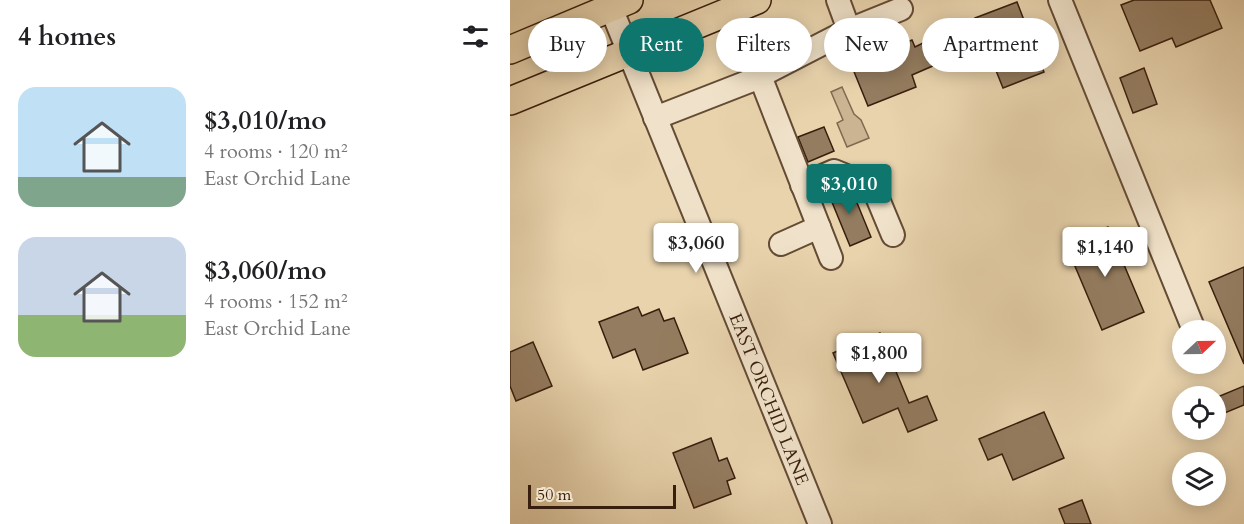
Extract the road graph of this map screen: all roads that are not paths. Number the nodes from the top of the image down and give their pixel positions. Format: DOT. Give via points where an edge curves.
graph roads {
  1 [pos="757,0"];
  2 [pos="838,0"];
  3 [pos="1060,0"];
  4 [pos="620,4"];
  5 [pos="901,9"];
  6 [pos="845,18"];
  7 [pos="879,18"];
  8 [pos="704,21"];
  9 [pos="824,43"];
  10 [pos="510,50"];
  11 [pos="619,56"];
  12 [pos="636,72"];
  13 [pos="760,76"];
  14 [pos="510,101"];
  15 [pos="655,118"];
  16 [pos="802,184"];
  17 [pos="819,227"];
  18 [pos="893,235"];
  19 [pos="780,244"];
  20 [pos="831,258"];
  21 [pos="1190,320"];
  22 [pos="820,524"];
  1 -- 8 [label="main road"];
  2 -- 6 [label="street"];
  3 -- 21 [label="street"];
  4 -- 10 [label="main road"];
  5 -- 7 [label="street"];
  9 -- 13 [label="street"];
  11 -- 14 [label="main road"];
  12 -- 15 [label="street, EAST ORCHID LANE"];
  13 -- 15 [label="street"];
  13 -- 16 [label="street"];
  15 -- 22 [label="street, EAST ORCHID LANE"];
  16 -- 17 [label="street"];
  16 -- 18 [label="street" via="834,171 873,188"];
  17 -- 19 [label="street"];
  17 -- 20 [label="street"];
}
